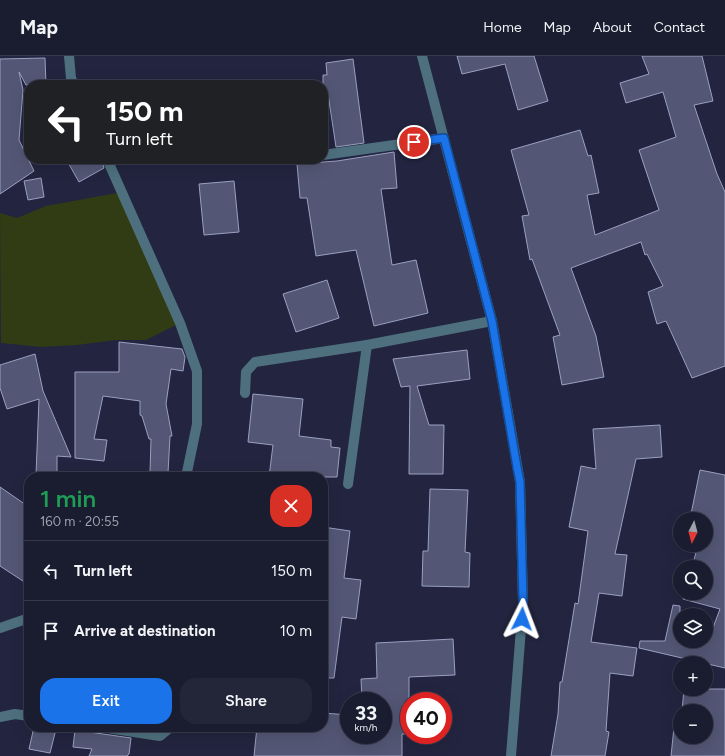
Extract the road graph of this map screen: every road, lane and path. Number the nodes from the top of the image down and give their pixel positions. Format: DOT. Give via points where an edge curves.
graph roads {
  1 [pos="69,56"];
  2 [pos="422,56"];
  3 [pos="72,80"];
  4 [pos="444,138"];
  5 [pos="328,154"];
  6 [pos="109,164"];
  7 [pos="492,321"];
  8 [pos="367,345"];
  9 [pos="245,393"];
  10 [pos="187,472"];
  11 [pos="348,484"];
  12 [pos="24,620"];
  13 [pos="0,628"];
  14 [pos="24,715"];
  15 [pos="0,717"];
  16 [pos="134,732"];
  17 [pos="165,732"];
  18 [pos="511,756"];
  1 -- 3 [label="street"];
  2 -- 4 [label="street"];
  4 -- 5 [label="street"];
  4 -- 7 [label="street"];
  6 -- 10 [label="street" via="180,323 197,371 197,424"];
  7 -- 8 [label="street"];
  7 -- 18 [label="street" via="520,482 523,603"];
  8 -- 9 [label="street" via="255,362 246,372"];
  8 -- 11 [label="street"];
  12 -- 13 [label="street"];
  14 -- 15 [label="street"];
  16 -- 17 [label="street" via="160,736"];
}
